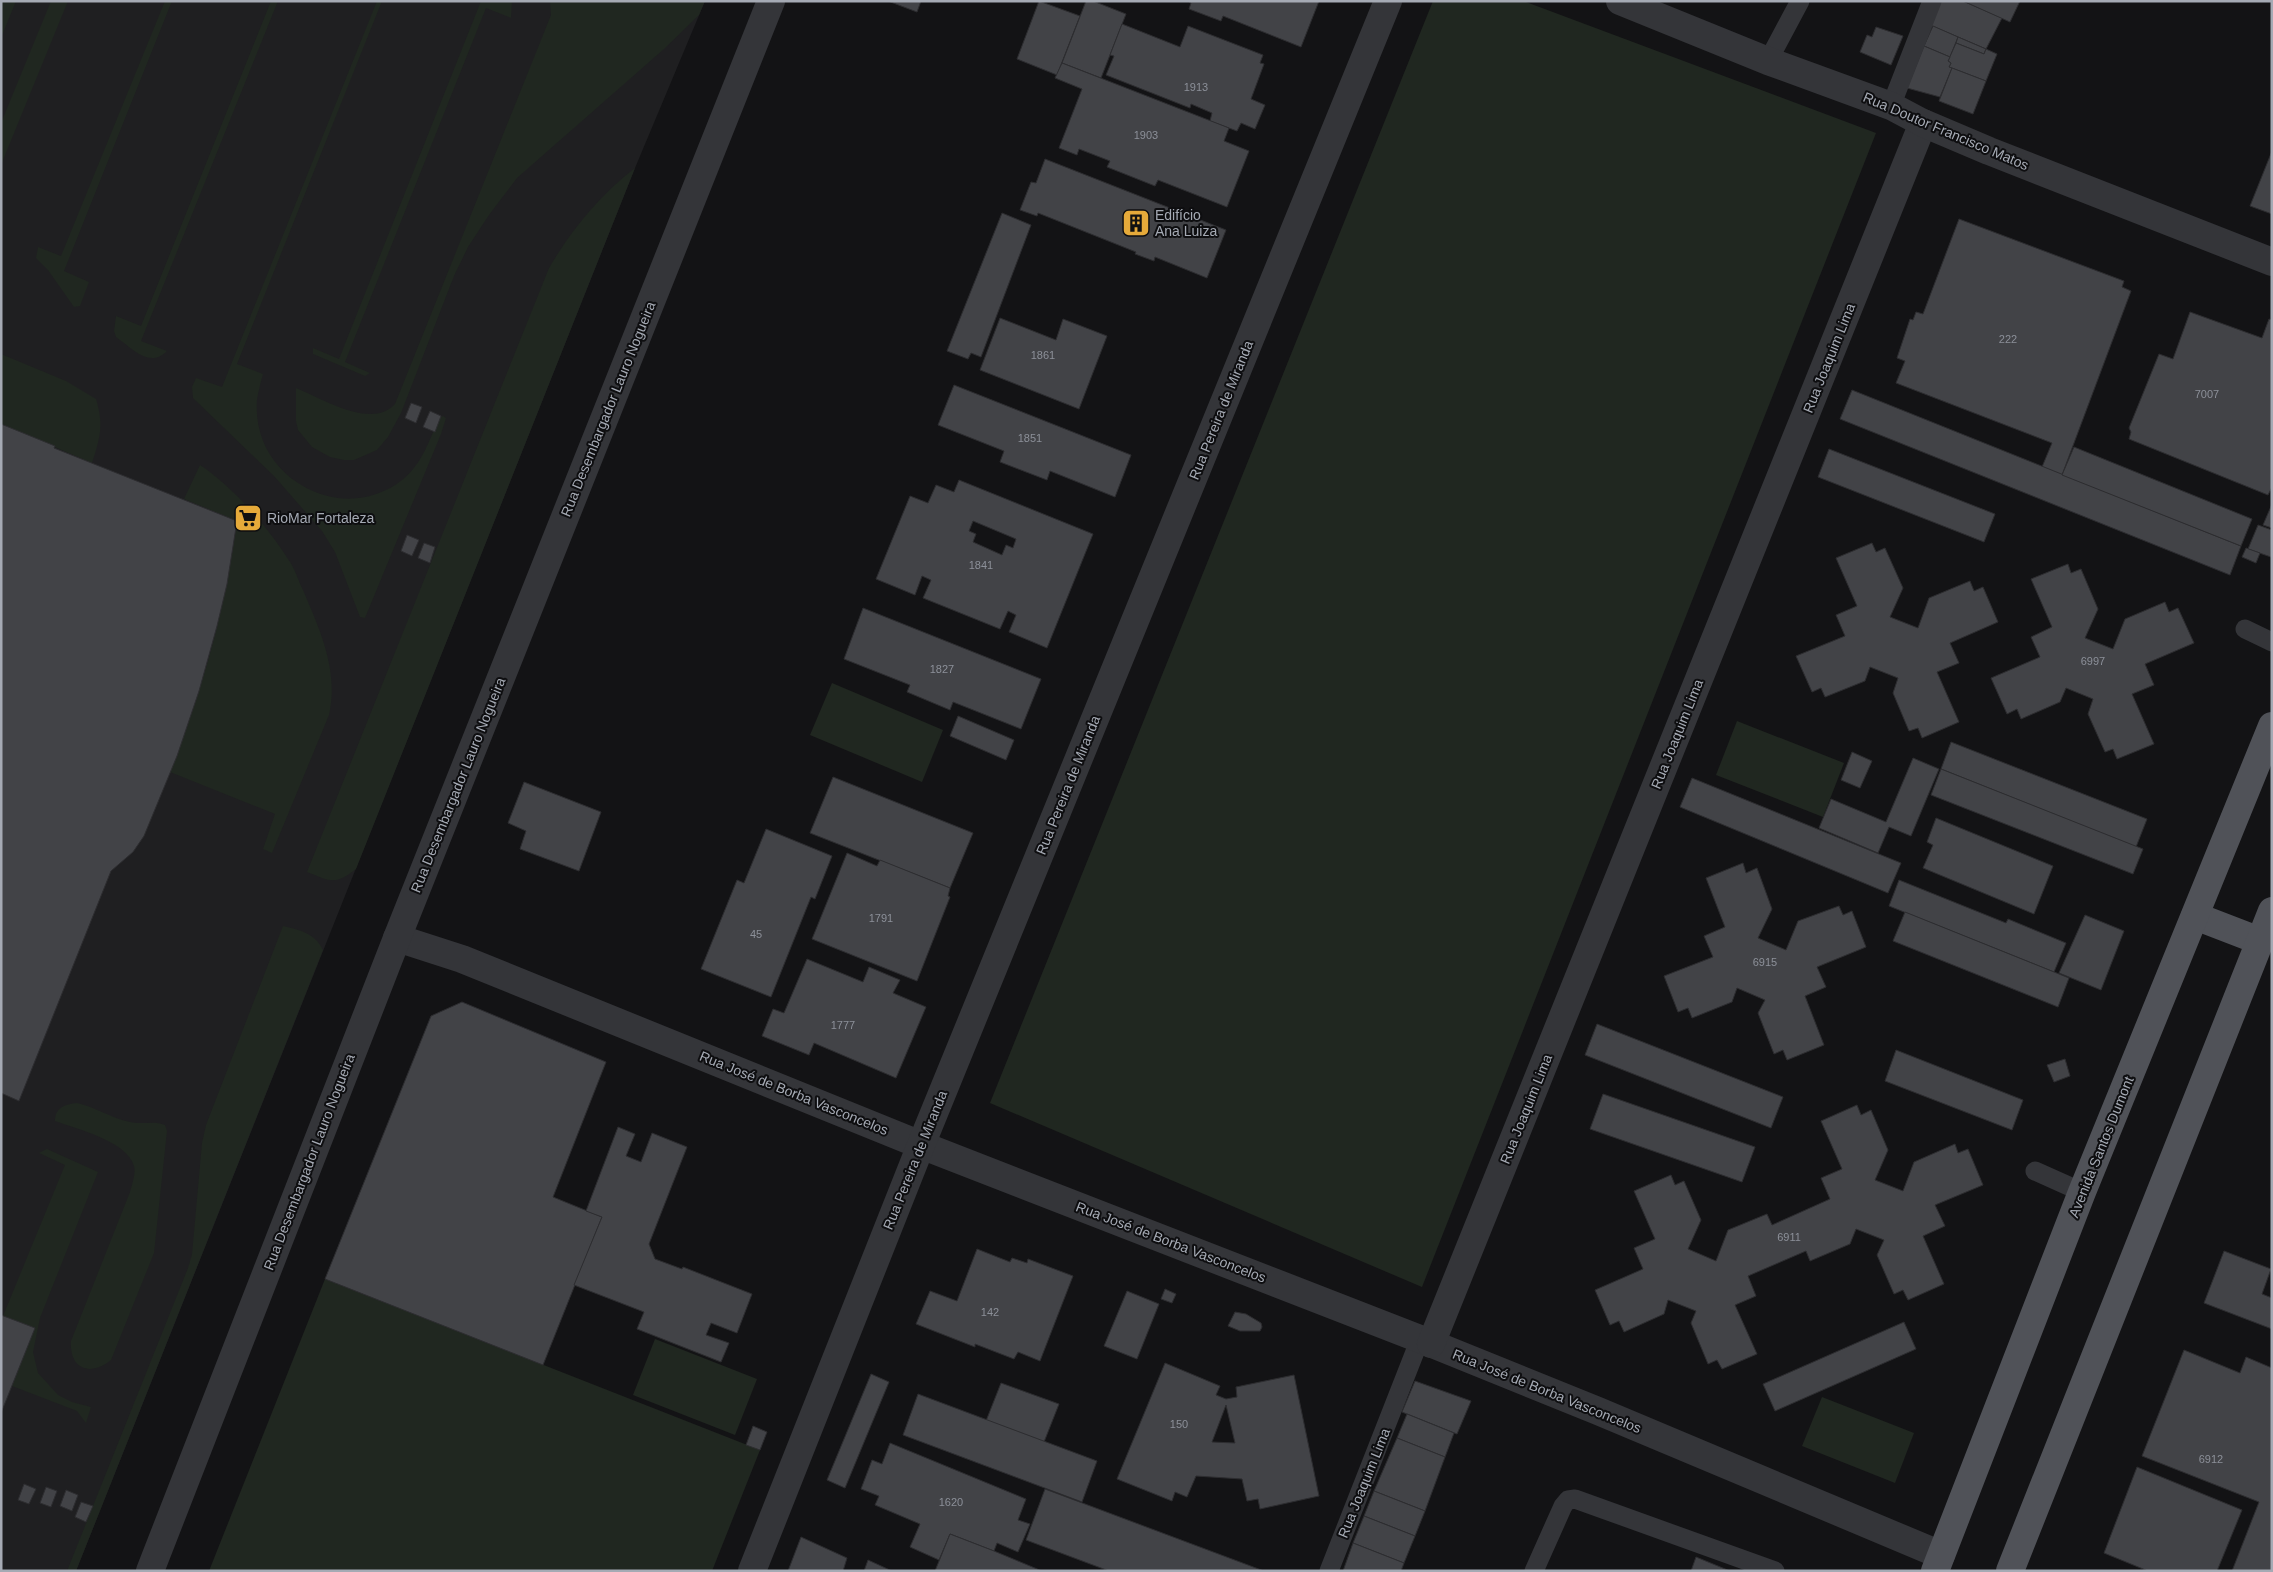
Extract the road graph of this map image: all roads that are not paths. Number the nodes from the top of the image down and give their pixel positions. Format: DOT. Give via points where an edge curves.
graph roads {
  1 [pos="771,1"];
  2 [pos="1388,1"];
  3 [pos="1620,1"];
  4 [pos="1800,1"];
  5 [pos="1932,1"];
  6 [pos="1768,61"];
  7 [pos="1890,106"];
  8 [pos="1923,124"];
  9 [pos="2272,262"];
  10 [pos="2245,629"];
  11 [pos="2272,642"];
  12 [pos="2272,726"];
  13 [pos="2272,912"];
  14 [pos="2195,916"];
  15 [pos="397,938"];
  16 [pos="2260,941"];
  17 [pos="921,1145"];
  18 [pos="2035,1172"];
  19 [pos="2082,1192"];
  20 [pos="1426,1342"];
  21 [pos="1938,1563"];
  22 [pos="150,1571"];
  23 [pos="752,1571"];
  24 [pos="1329,1571"];
  25 [pos="1534,1571"];
  26 [pos="1775,1571"];
  27 [pos="2010,1571"];
  1 -- 15 [label="street, Rua Desembargador Lauro Nogueira"];
  2 -- 17 [label="street, Rua Pereira de Miranda"];
  3 -- 6 [label="street, Rua Doutor Francisco Matos"];
  4 -- 6 [label="lane"];
  5 -- 7 [label="lane"];
  6 -- 7 [label="street, Rua Doutor Francisco Matos"];
  7 -- 8 [label="street, Rua Doutor Francisco Matos"];
  8 -- 9 [label="street, Rua Doutor Francisco Matos"];
  8 -- 20 [label="street, Rua Joaquim Lima"];
  10 -- 11 [label="lane"];
  12 -- 14 [label="main road, Avenida Santos Dumont"];
  13 -- 16 [label="main road"];
  14 -- 16 [label="main road"];
  14 -- 19 [label="main road, Avenida Santos Dumont"];
  15 -- 17 [label="street, Rua José de Borba Vasconcelos" via="471,963"];
  15 -- 22 [label="street, Rua Desembargador Lauro Nogueira"];
  16 -- 27 [label="main road"];
  17 -- 20 [label="street, Rua José de Borba Vasconcelos"];
  17 -- 23 [label="street, Rua Pereira de Miranda"];
  18 -- 19 [label="lane"];
  19 -- 21 [label="main road, Avenida Santos Dumont"];
  20 -- 21 [label="street, Rua José de Borba Vasconcelos" via="1598,1411"];
  20 -- 24 [label="lane, Rua Joaquim Lima"];
  25 -- 26 [label="lane" via="1563,1506 1568,1500 1575,1499"];
}
